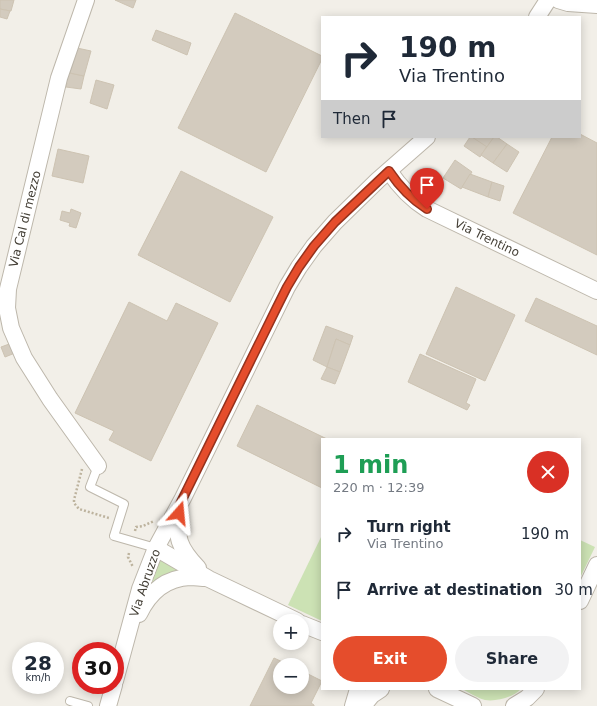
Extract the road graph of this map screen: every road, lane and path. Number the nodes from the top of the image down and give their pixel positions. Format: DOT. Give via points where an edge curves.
graph roads {
  1 [pos="86,0"];
  2 [pos="548,0"];
  3 [pos="558,0"];
  4 [pos="597,5"];
  5 [pos="539,16"];
  6 [pos="426,138"];
  7 [pos="389,171"];
  8 [pos="597,291"];
  9 [pos="98,466"];
  10 [pos="180,504"];
  11 [pos="156,548"];
  12 [pos="597,565"];
  13 [pos="210,579"];
  14 [pos="581,599"];
  15 [pos="282,614"];
  16 [pos="309,626"];
  17 [pos="309,628"];
  18 [pos="321,632"];
  19 [pos="321,634"];
  20 [pos="127,636"];
  21 [pos="124,647"];
  22 [pos="358,690"];
  23 [pos="380,690"];
  24 [pos="439,690"];
  25 [pos="535,690"];
  26 [pos="111,694"];
  27 [pos="70,701"];
  28 [pos="88,706"];
  29 [pos="108,706"];
  30 [pos="353,706"];
  31 [pos="363,706"];
  32 [pos="473,706"];
  33 [pos="514,706"];
  1 -- 9 [label="street, Via Cal di mezzo" via="59,78 8,289 7,308 11,328 28,363 50,399"];
  2 -- 5 [label="street"];
  3 -- 4 [label="street"];
  6 -- 7 [label="street, Via Abruzzo"];
  7 -- 8 [label="street, Via Trentino" via="411,198 427,209"];
  7 -- 10 [label="street, Via Abruzzo" via="335,222 299,267 280,300"];
  9 -- 11 [label="lane" via="90,487 124,504 114,536"];
  10 -- 11 [label="street, Via Abruzzo"];
  10 -- 13 [label="street" via="177,528 180,544 189,559"];
  11 -- 13 [label="street"];
  11 -- 20 [label="street, Via Abruzzo" via="140,589"];
  12 -- 14 [label="street"];
  13 -- 15 [label="street"];
  13 -- 20 [label="street" via="179,578 158,588 142,608"];
  16 -- 18 [label="street"];
  17 -- 19 [label="street"];
  20 -- 21 [label="street, Via Abruzzo"];
  22 -- 30 [label="street"];
  23 -- 31 [label="street"];
  24 -- 32 [label="street"];
  25 -- 33 [label="street"];
  26 -- 29 [label="street"];
  27 -- 28 [label="lane"];
}
